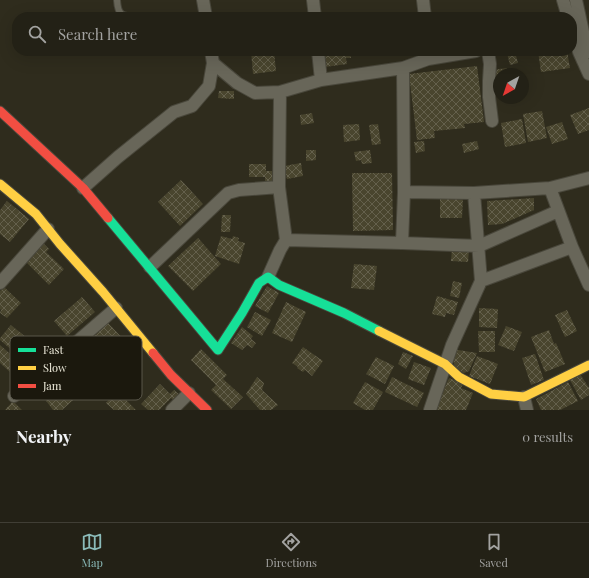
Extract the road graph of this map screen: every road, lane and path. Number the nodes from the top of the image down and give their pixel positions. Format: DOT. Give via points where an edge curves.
graph roads {
  1 [pos="117,0"];
  2 [pos="203,0"];
  3 [pos="313,0"];
  4 [pos="423,0"];
  5 [pos="563,0"];
  6 [pos="576,0"];
  7 [pos="120,12"];
  8 [pos="205,12"];
  9 [pos="314,12"];
  10 [pos="424,12"];
  11 [pos="567,12"];
  12 [pos="586,37"];
  13 [pos="577,46"];
  14 [pos="589,52"];
  15 [pos="212,56"];
  16 [pos="319,56"];
  17 [pos="426,56"];
  18 [pos="489,56"];
  19 [pos="213,63"];
  20 [pos="403,68"];
  21 [pos="589,74"];
  22 [pos="321,80"];
  23 [pos="280,92"];
  24 [pos="0,111"];
  25 [pos="492,121"];
  26 [pos="589,178"];
  27 [pos="0,184"];
  28 [pos="279,187"];
  29 [pos="83,188"];
  30 [pos="550,188"];
  31 [pos="404,192"];
  32 [pos="474,192"];
  33 [pos="558,211"];
  34 [pos="48,229"];
  35 [pos="286,240"];
  36 [pos="402,242"];
  37 [pos="479,246"];
  38 [pos="572,247"];
  39 [pos="150,267"];
  40 [pos="268,277"];
  41 [pos="481,281"];
  42 [pos="0,283"];
  43 [pos="589,285"];
  44 [pos="116,308"];
  45 [pos="84,336"];
  46 [pos="139,336"];
  47 [pos="142,340"];
  48 [pos="445,364"];
  49 [pos="589,365"];
  50 [pos="188,393"];
  51 [pos="524,398"];
  52 [pos="172,410"];
  53 [pos="207,410"];
  54 [pos="430,410"];
  55 [pos="528,410"];
  1 -- 7 [label="lane"];
  2 -- 8 [label="street"];
  3 -- 9 [label="street"];
  4 -- 10 [label="street"];
  5 -- 11 [label="street"];
  6 -- 12 [label="street"];
  12 -- 14 [label="street"];
  13 -- 21 [label="street"];
  15 -- 19 [label="street"];
  16 -- 22 [label="street"];
  17 -- 20 [label="street"];
  18 -- 25 [label="street"];
  19 -- 23 [label="street" via="237,83 255,93"];
  19 -- 29 [label="street" via="208,86 192,106 174,112"];
  20 -- 22 [label="street"];
  20 -- 31 [label="street"];
  22 -- 23 [label="street"];
  23 -- 28 [label="street"];
  24 -- 29 [label="street"];
  26 -- 30 [label="street"];
  27 -- 34 [label="street" via="36,214"];
  28 -- 35 [label="street"];
  28 -- 39 [label="street" via="228,193"];
  29 -- 39 [label="street"];
  30 -- 32 [label="street"];
  30 -- 33 [label="street"];
  31 -- 32 [label="street"];
  31 -- 36 [label="street"];
  32 -- 37 [label="street"];
  33 -- 37 [label="street"];
  33 -- 38 [label="street"];
  34 -- 42 [label="street"];
  34 -- 44 [label="street"];
  35 -- 36 [label="street"];
  35 -- 40 [label="street"];
  36 -- 37 [label="street"];
  37 -- 41 [label="street"];
  38 -- 41 [label="street"];
  38 -- 43 [label="street"];
  39 -- 40 [label="street" via="218,350 259,282"];
  40 -- 48 [label="street" via="279,285 344,313"];
  41 -- 48 [label="street"];
  44 -- 45 [label="street"];
  44 -- 46 [label="street"];
  47 -- 50 [label="street"];
  48 -- 51 [label="street" via="459,377 491,394"];
  48 -- 54 [label="street"];
  49 -- 51 [label="street"];
  50 -- 52 [label="street"];
  50 -- 53 [label="street"];
  51 -- 55 [label="street"];
}
